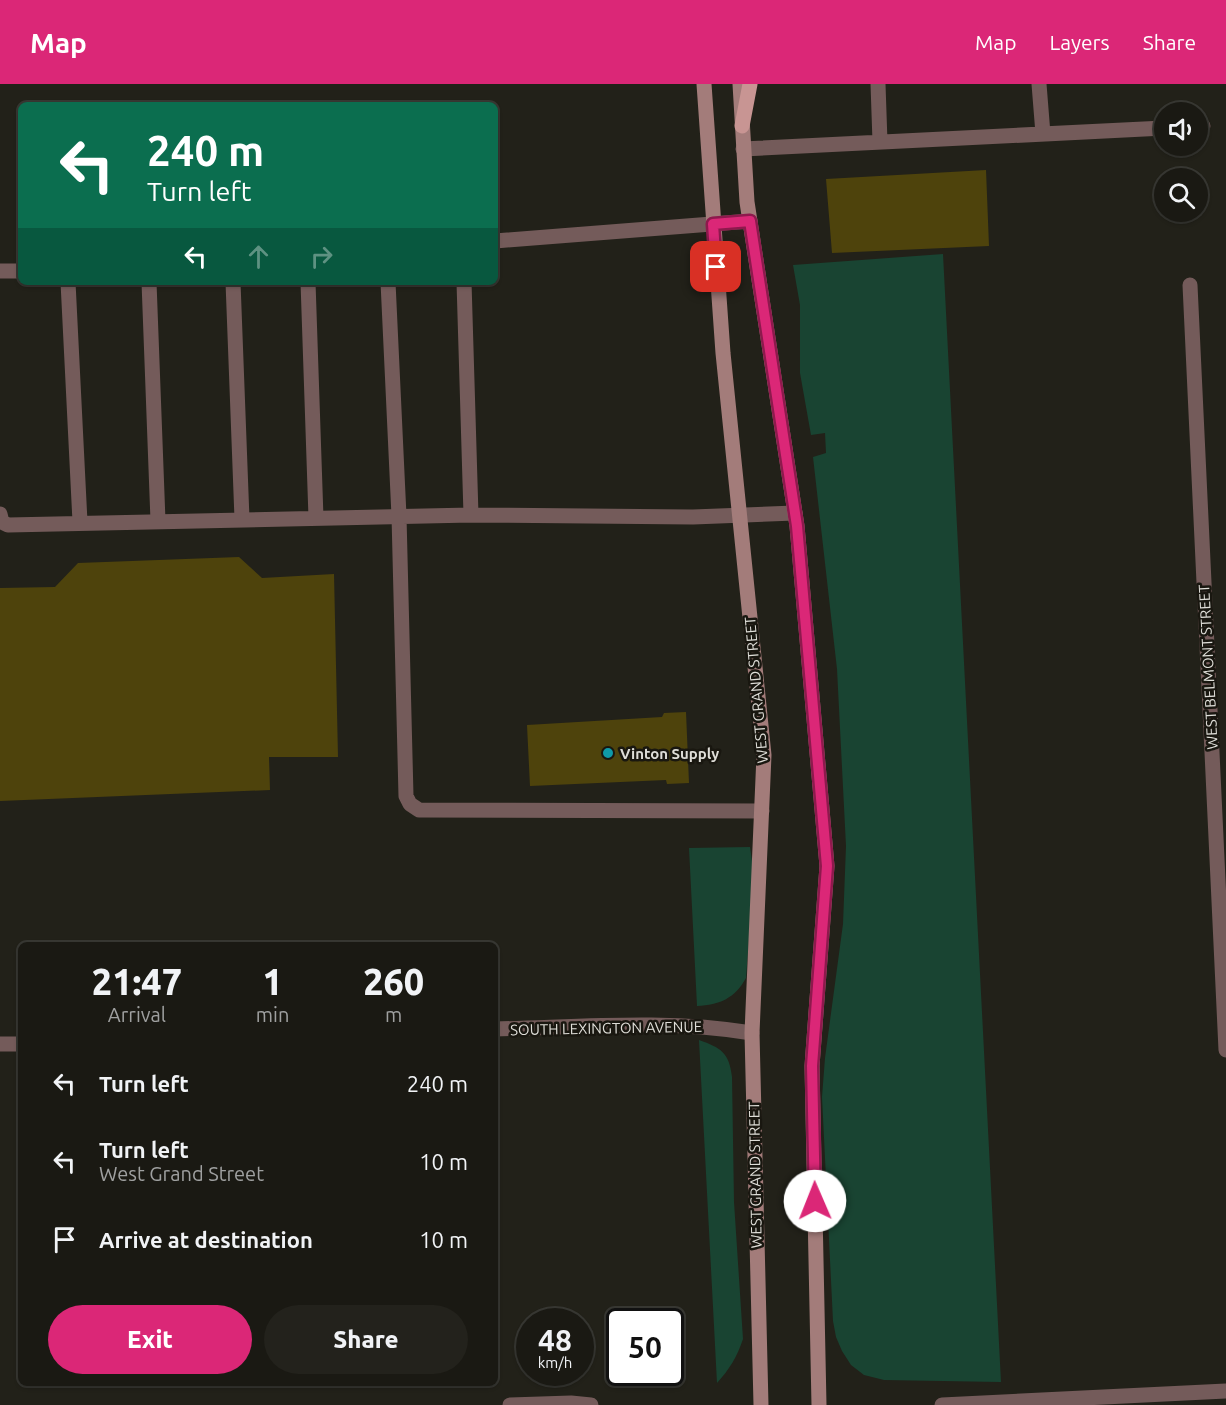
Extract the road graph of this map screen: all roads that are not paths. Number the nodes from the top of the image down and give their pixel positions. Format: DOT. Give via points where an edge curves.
graph roads {
  1 [pos="704,84"];
  2 [pos="740,84"];
  3 [pos="750,84"];
  4 [pos="878,84"];
  5 [pos="1039,84"];
  6 [pos="742,126"];
  7 [pos="1154,128"];
  8 [pos="1043,134"];
  9 [pos="880,142"];
  10 [pos="743,149"];
  11 [pos="750,221"];
  12 [pos="713,224"];
  13 [pos="498,241"];
  14 [pos="0,271"];
  15 [pos="18,271"];
  16 [pos="68,285"];
  17 [pos="148,285"];
  18 [pos="233,285"];
  19 [pos="308,285"];
  20 [pos="388,285"];
  21 [pos="464,285"];
  22 [pos="1190,285"];
  23 [pos="795,513"];
  24 [pos="0,514"];
  25 [pos="471,514"];
  26 [pos="399,516"];
  27 [pos="739,516"];
  28 [pos="316,518"];
  29 [pos="242,519"];
  30 [pos="158,521"];
  31 [pos="80,522"];
  32 [pos="762,811"];
  33 [pos="498,1029"];
  34 [pos="752,1033"];
  35 [pos="0,1044"];
  36 [pos="18,1044"];
  37 [pos="1226,1050"];
  38 [pos="1226,1391"];
  39 [pos="510,1405"];
  40 [pos="591,1405"];
  41 [pos="761,1405"];
  42 [pos="819,1405"];
  43 [pos="942,1405"];
  1 -- 12 [label="main road, WEST GRAND STREET"];
  2 -- 6 [label="main road"];
  3 -- 6 [label="main road"];
  4 -- 9 [label="street"];
  5 -- 8 [label="street"];
  6 -- 10 [label="main road"];
  7 -- 8 [label="street"];
  8 -- 9 [label="street"];
  9 -- 10 [label="street"];
  10 -- 11 [label="main road"];
  11 -- 12 [label="street"];
  11 -- 23 [label="main road"];
  12 -- 13 [label="street"];
  12 -- 27 [label="main road, WEST GRAND STREET"];
  14 -- 15 [label="street"];
  16 -- 31 [label="street"];
  17 -- 30 [label="street"];
  18 -- 29 [label="street"];
  19 -- 28 [label="street"];
  20 -- 26 [label="street"];
  21 -- 25 [label="street"];
  22 -- 37 [label="street, WEST BELMONT STREET"];
  23 -- 27 [label="street"];
  23 -- 42 [label="main road" via="827,866 812,1066"];
  24 -- 31 [label="street" via="2,522 8,525"];
  25 -- 26 [label="street"];
  25 -- 27 [label="street"];
  26 -- 28 [label="street"];
  26 -- 32 [label="street" via="406,796 410,804 419,810"];
  27 -- 32 [label="main road, WEST GRAND STREET" via="764,755"];
  28 -- 29 [label="street"];
  29 -- 30 [label="street"];
  30 -- 31 [label="street"];
  32 -- 34 [label="main road, WEST GRAND STREET"];
  33 -- 34 [label="street, SOUTH LEXINGTON AVENUE" via="666,1024"];
  34 -- 41 [label="main road, WEST GRAND STREET"];
  35 -- 36 [label="street"];
  38 -- 43 [label="street"];
  39 -- 40 [label="street"];
}
